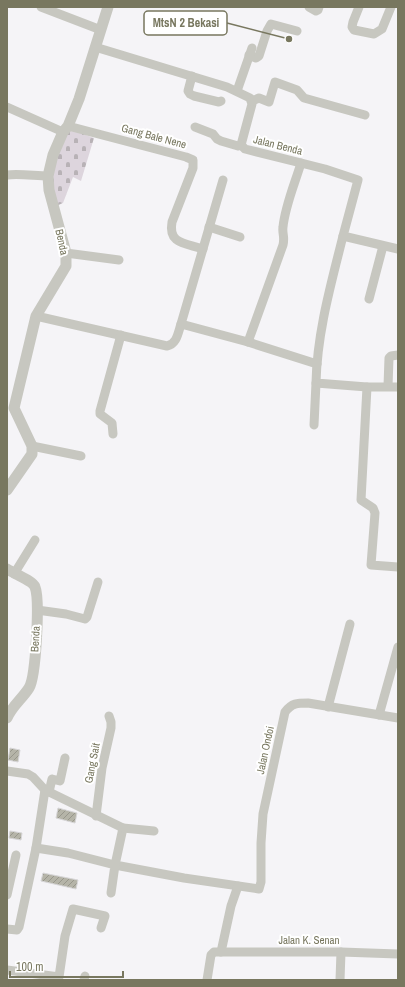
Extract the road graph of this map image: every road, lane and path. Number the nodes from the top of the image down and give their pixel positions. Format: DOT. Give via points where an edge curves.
graph roads {
  1 [pos="41,7"];
  2 [pos="108,7"];
  3 [pos="309,7"];
  4 [pos="319,7"];
  5 [pos="358,7"];
  6 [pos="391,7"];
  7 [pos="101,30"];
  8 [pos="297,31"];
  9 [pos="95,46"];
  10 [pos="192,76"];
  11 [pos="237,91"];
  12 [pos="221,101"];
  13 [pos="252,101"];
  14 [pos="7,107"];
  15 [pos="365,115"];
  16 [pos="195,127"];
  17 [pos="66,129"];
  18 [pos="241,145"];
  19 [pos="301,163"];
  20 [pos="7,175"];
  21 [pos="48,176"];
  22 [pos="223,180"];
  23 [pos="209,227"];
  24 [pos="343,236"];
  25 [pos="240,237"];
  26 [pos="383,246"];
  27 [pos="202,249"];
  28 [pos="398,249"];
  29 [pos="66,253"];
  30 [pos="119,260"];
  31 [pos="369,298"];
  32 [pos="36,316"];
  33 [pos="180,324"];
  34 [pos="121,335"];
  35 [pos="248,342"];
  36 [pos="398,355"];
  37 [pos="317,364"];
  38 [pos="316,383"];
  39 [pos="388,386"];
  40 [pos="367,387"];
  41 [pos="398,387"];
  42 [pos="314,425"];
  43 [pos="113,434"];
  44 [pos="32,446"];
  45 [pos="81,456"];
  46 [pos="7,490"];
  47 [pos="35,540"];
  48 [pos="398,567"];
  49 [pos="11,572"];
  50 [pos="98,582"];
  51 [pos="37,610"];
  52 [pos="350,624"];
  53 [pos="398,647"];
  54 [pos="328,707"];
  55 [pos="379,715"];
  56 [pos="108,716"];
  57 [pos="7,718"];
  58 [pos="398,718"];
  59 [pos="64,758"];
  60 [pos="7,771"];
  61 [pos="47,791"];
  62 [pos="96,816"];
  63 [pos="123,828"];
  64 [pos="154,831"];
  65 [pos="36,848"];
  66 [pos="16,855"];
  67 [pos="115,865"];
  68 [pos="238,886"];
  69 [pos="7,891"];
  70 [pos="111,893"];
  71 [pos="101,928"];
  72 [pos="7,929"];
  73 [pos="221,952"];
  74 [pos="341,952"];
  75 [pos="398,954"];
  76 [pos="7,970"];
  77 [pos="59,978"];
  78 [pos="207,980"];
  79 [pos="340,980"];
  1 -- 7 [label="street"];
  2 -- 7 [label="street, Benda"];
  3 -- 4 [label="street" via="316,11"];
  5 -- 6 [label="street" via="352,27 354,30 374,34 382,29"];
  7 -- 9 [label="street, Benda"];
  8 -- 11 [label="street" via="271,24 259,56 256,58 251,51"];
  9 -- 10 [label="street"];
  9 -- 17 [label="street, Benda" via="79,99"];
  10 -- 11 [label="street"];
  10 -- 12 [label="street" via="188,91 190,94"];
  11 -- 13 [label="street"];
  13 -- 15 [label="street" via="258,98 269,102 275,82 297,90 304,98"];
  13 -- 18 [label="street, Jalan Benda"];
  14 -- 17 [label="street"];
  16 -- 18 [label="street" via="213,134 221,141"];
  17 -- 21 [label="street, Benda" via="53,155"];
  17 -- 27 [label="street, Gang Bale Nene" via="193,160 171,229 176,240"];
  18 -- 19 [label="street, Jalan Benda" via="245,149"];
  19 -- 24 [label="street, Jalan Benda" via="358,180"];
  19 -- 35 [label="street" via="282,228 283,245"];
  20 -- 21 [label="street"];
  21 -- 29 [label="street, Benda" via="49,190"];
  22 -- 23 [label="street"];
  23 -- 25 [label="street"];
  23 -- 27 [label="street"];
  24 -- 26 [label="street"];
  24 -- 37 [label="street" via="330,289"];
  26 -- 28 [label="street"];
  26 -- 31 [label="street"];
  27 -- 33 [label="street"];
  29 -- 30 [label="street"];
  29 -- 32 [label="street, Benda" via="66,266"];
  32 -- 34 [label="street"];
  32 -- 44 [label="street, Benda" via="14,408"];
  33 -- 34 [label="street" via="174,342 167,346"];
  33 -- 35 [label="street"];
  34 -- 43 [label="street" via="100,411 100,414 112,423"];
  35 -- 37 [label="street"];
  36 -- 39 [label="street" via="389,358"];
  37 -- 38 [label="street"];
  38 -- 40 [label="street"];
  38 -- 42 [label="street"];
  39 -- 40 [label="street"];
  39 -- 41 [label="street"];
  40 -- 48 [label="street" via="361,500 373,508 375,513 371,565"];
  44 -- 45 [label="street"];
  44 -- 46 [label="street" via="32,454"];
  47 -- 49 [label="street"];
  49 -- 51 [label="street, Benda" via="35,587"];
  50 -- 51 [label="street" via="85,619"];
  51 -- 57 [label="street, Benda" via="34,670 30,687"];
  52 -- 54 [label="street"];
  53 -- 55 [label="street"];
  54 -- 55 [label="street, Jalan Ondoi"];
  54 -- 68 [label="street, Jalan Ondoi" via="299,703 290,706 285,712 263,814 260,843 261,882 259,889"];
  55 -- 58 [label="street, Jalan Ondoi"];
  56 -- 62 [label="street, Gang Sait" via="111,728 102,768"];
  59 -- 61 [label="street" via="60,781 52,779"];
  60 -- 61 [label="street" via="28,774"];
  61 -- 62 [label="street"];
  61 -- 65 [label="street"];
  62 -- 63 [label="street"];
  63 -- 64 [label="street"];
  63 -- 67 [label="street"];
  65 -- 67 [label="street"];
  65 -- 72 [label="street" via="19,928"];
  66 -- 69 [label="street"];
  67 -- 68 [label="street"];
  67 -- 70 [label="street"];
  68 -- 73 [label="street"];
  71 -- 77 [label="street" via="105,916 73,909"];
  73 -- 74 [label="street, Jalan K. Senan"];
  73 -- 78 [label="street" via="210,955"];
  74 -- 75 [label="street, Jalan K. Senan"];
  74 -- 79 [label="street"];
  76 -- 77 [label="street"];
}
